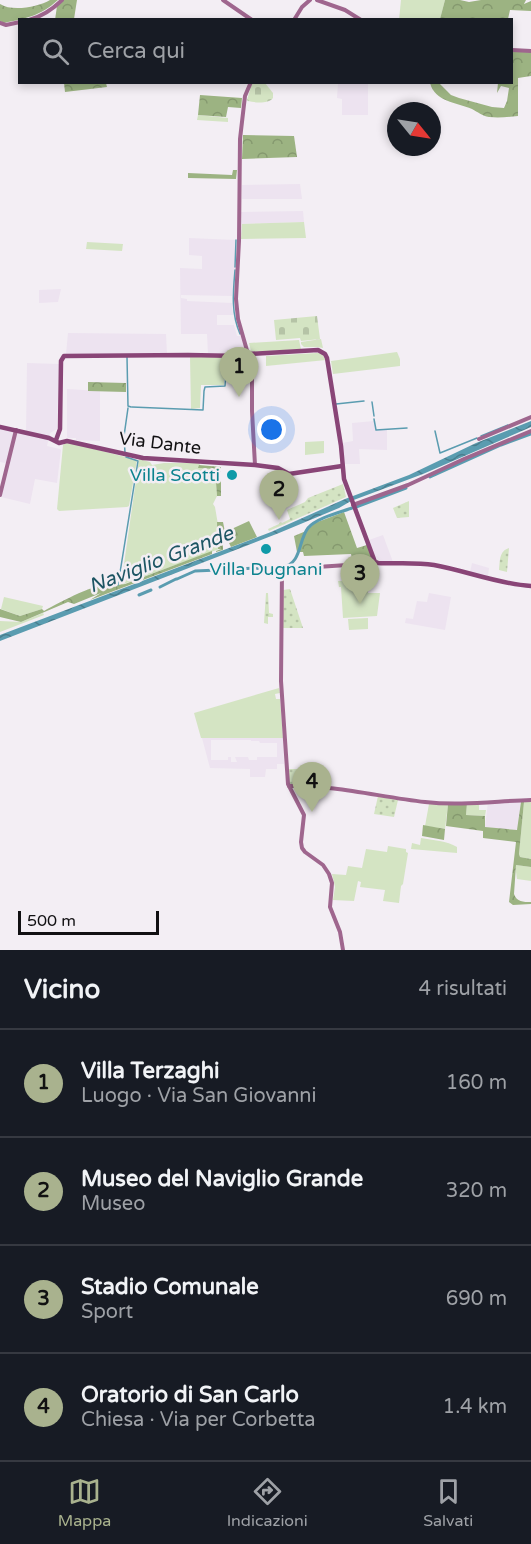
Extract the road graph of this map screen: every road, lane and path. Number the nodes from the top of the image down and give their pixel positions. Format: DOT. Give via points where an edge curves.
graph roads {
  1 [pos="62,0"];
  2 [pos="224,0"];
  3 [pos="310,0"];
  4 [pos="317,0"];
  5 [pos="36,18"];
  6 [pos="249,18"];
  7 [pos="295,18"];
  8 [pos="358,18"];
  9 [pos="18,22"];
  10 [pos="0,23"];
  11 [pos="513,50"];
  12 [pos="531,51"];
  13 [pos="250,84"];
  14 [pos="248,356"];
  15 [pos="531,417"];
  16 [pos="0,427"];
  17 [pos="16,430"];
  18 [pos="531,431"];
  19 [pos="59,438"];
  20 [pos="479,439"];
  21 [pos="255,465"];
  22 [pos="340,467"];
  23 [pos="0,495"];
  24 [pos="353,504"];
  25 [pos="376,563"];
  26 [pos="531,586"];
  27 [pos="293,788"];
  28 [pos="531,800"];
  29 [pos="343,950"];
  1 -- 5 [label="street"];
  2 -- 6 [label="street"];
  3 -- 7 [label="street"];
  4 -- 8 [label="street"];
  9 -- 10 [label="street"];
  11 -- 12 [label="street"];
  13 -- 14 [label="street" via="240,140 236,299"];
  14 -- 19 [label="main road" via="64,356"];
  14 -- 21 [label="street"];
  14 -- 22 [label="main road" via="318,350 327,358 341,446"];
  15 -- 20 [label="street"];
  16 -- 17 [label="main road, Via Dante"];
  17 -- 19 [label="main road, Via Dante"];
  17 -- 23 [label="street"];
  18 -- 24 [label="street" via="408,485"];
  19 -- 21 [label="main road, Via Dante" via="143,458"];
  21 -- 22 [label="main road, Via Dante" via="278,468 288,474"];
  22 -- 24 [label="main road"];
  24 -- 25 [label="main road"];
  25 -- 26 [label="main road" via="425,564"];
  25 -- 27 [label="street" via="283,569 283,721"];
  27 -- 28 [label="street" via="332,787 425,802"];
  27 -- 29 [label="street" via="304,815 302,848 323,865 332,883 330,907"];
}
